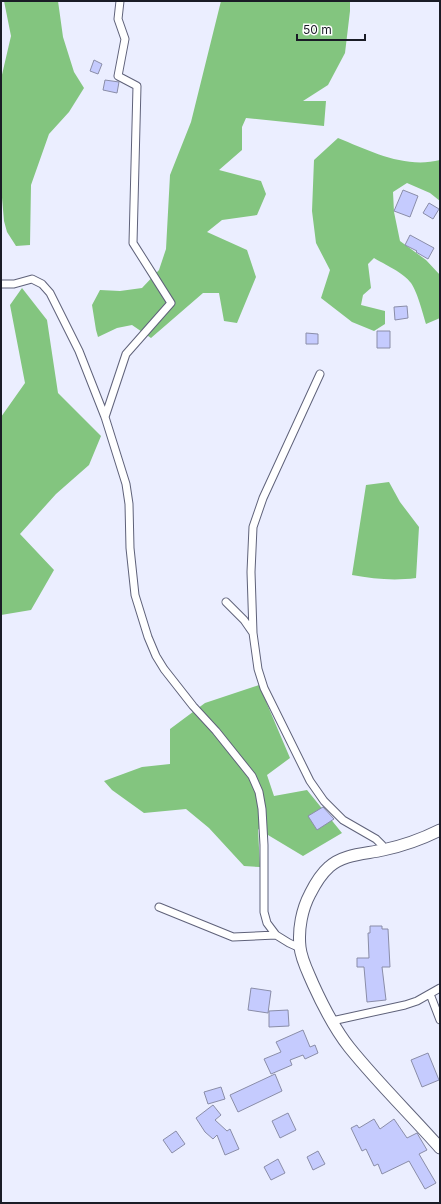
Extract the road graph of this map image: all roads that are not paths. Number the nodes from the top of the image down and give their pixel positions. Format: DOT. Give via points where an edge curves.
graph roads {
  1 [pos="120,1"];
  2 [pos="1,284"];
  3 [pos="320,374"];
  4 [pos="105,417"];
  5 [pos="226,602"];
  6 [pos="253,633"];
  7 [pos="440,830"];
  8 [pos="384,850"];
  9 [pos="159,906"];
  10 [pos="276,935"];
  11 [pos="300,948"];
  12 [pos="440,988"];
  13 [pos="430,994"];
  14 [pos="440,1020"];
  15 [pos="332,1021"];
  16 [pos="440,1148"];
  1 -- 4 [label="street" via="118,19 125,39 118,76 137,86 133,242 171,303 126,354"];
  2 -- 4 [label="street" via="14,284 32,279 42,284 50,293 79,351"];
  3 -- 6 [label="street" via="263,498 253,527"];
  4 -- 10 [label="street" via="127,491 132,570 141,618 164,669 252,776 259,792 264,844 264,912 267,923"];
  5 -- 6 [label="street"];
  6 -- 8 [label="street" via="258,669 264,688 310,781 324,801 343,820 376,839"];
  7 -- 8 [label="main road"];
  8 -- 11 [label="main road" via="340,859 328,867 315,883 306,902 301,918"];
  9 -- 10 [label="street" via="233,937"];
  10 -- 11 [label="street"];
  11 -- 15 [label="main road" via="307,970"];
  12 -- 13 [label="street"];
  13 -- 14 [label="street"];
  13 -- 15 [label="street" via="405,1005"];
  15 -- 16 [label="main road" via="348,1046"];
}
